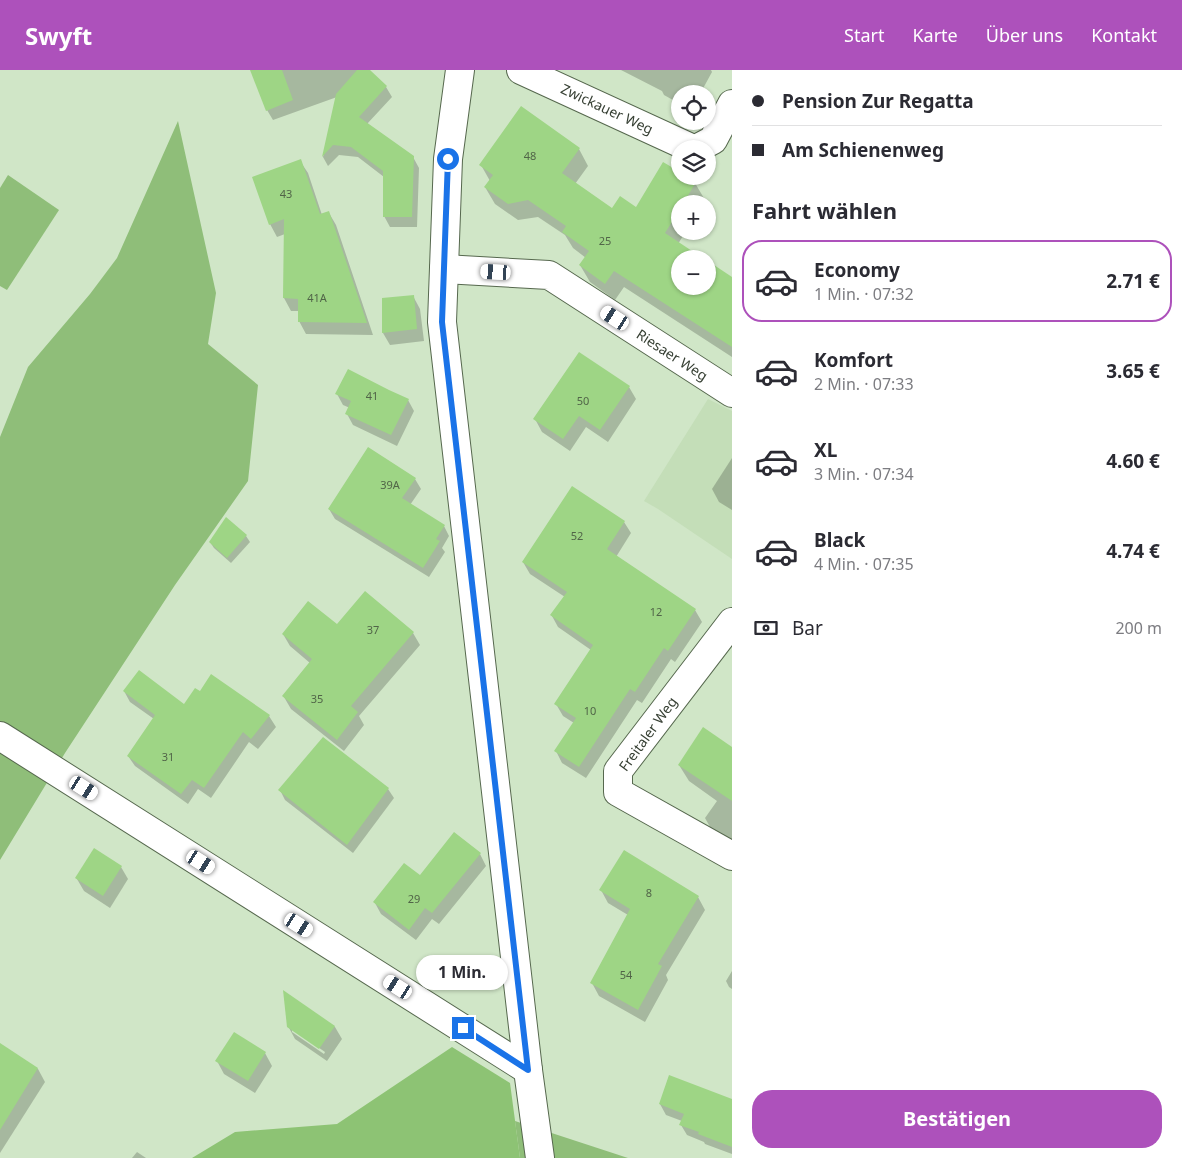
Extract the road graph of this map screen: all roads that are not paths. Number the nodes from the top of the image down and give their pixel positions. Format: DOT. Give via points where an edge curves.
graph roads {
  1 [pos="460,70"];
  2 [pos="520,70"];
  3 [pos="732,104"];
  4 [pos="675,140"];
  5 [pos="713,140"];
  6 [pos="444,269"];
  7 [pos="732,393"];
  8 [pos="732,622"];
  9 [pos="0,736"];
  10 [pos="732,856"];
  11 [pos="528,1070"];
  12 [pos="540,1158"];
  1 -- 6 [label="street" via="448,159"];
  2 -- 4 [label="street, Zwickauer Weg"];
  3 -- 5 [label="street"];
  6 -- 7 [label="street, Riesaer Weg" via="548,275"];
  6 -- 11 [label="street" via="442,322"];
  8 -- 10 [label="street, Freitaler Weg" via="618,771 618,792"];
  9 -- 11 [label="street"];
  11 -- 12 [label="street"];
}
